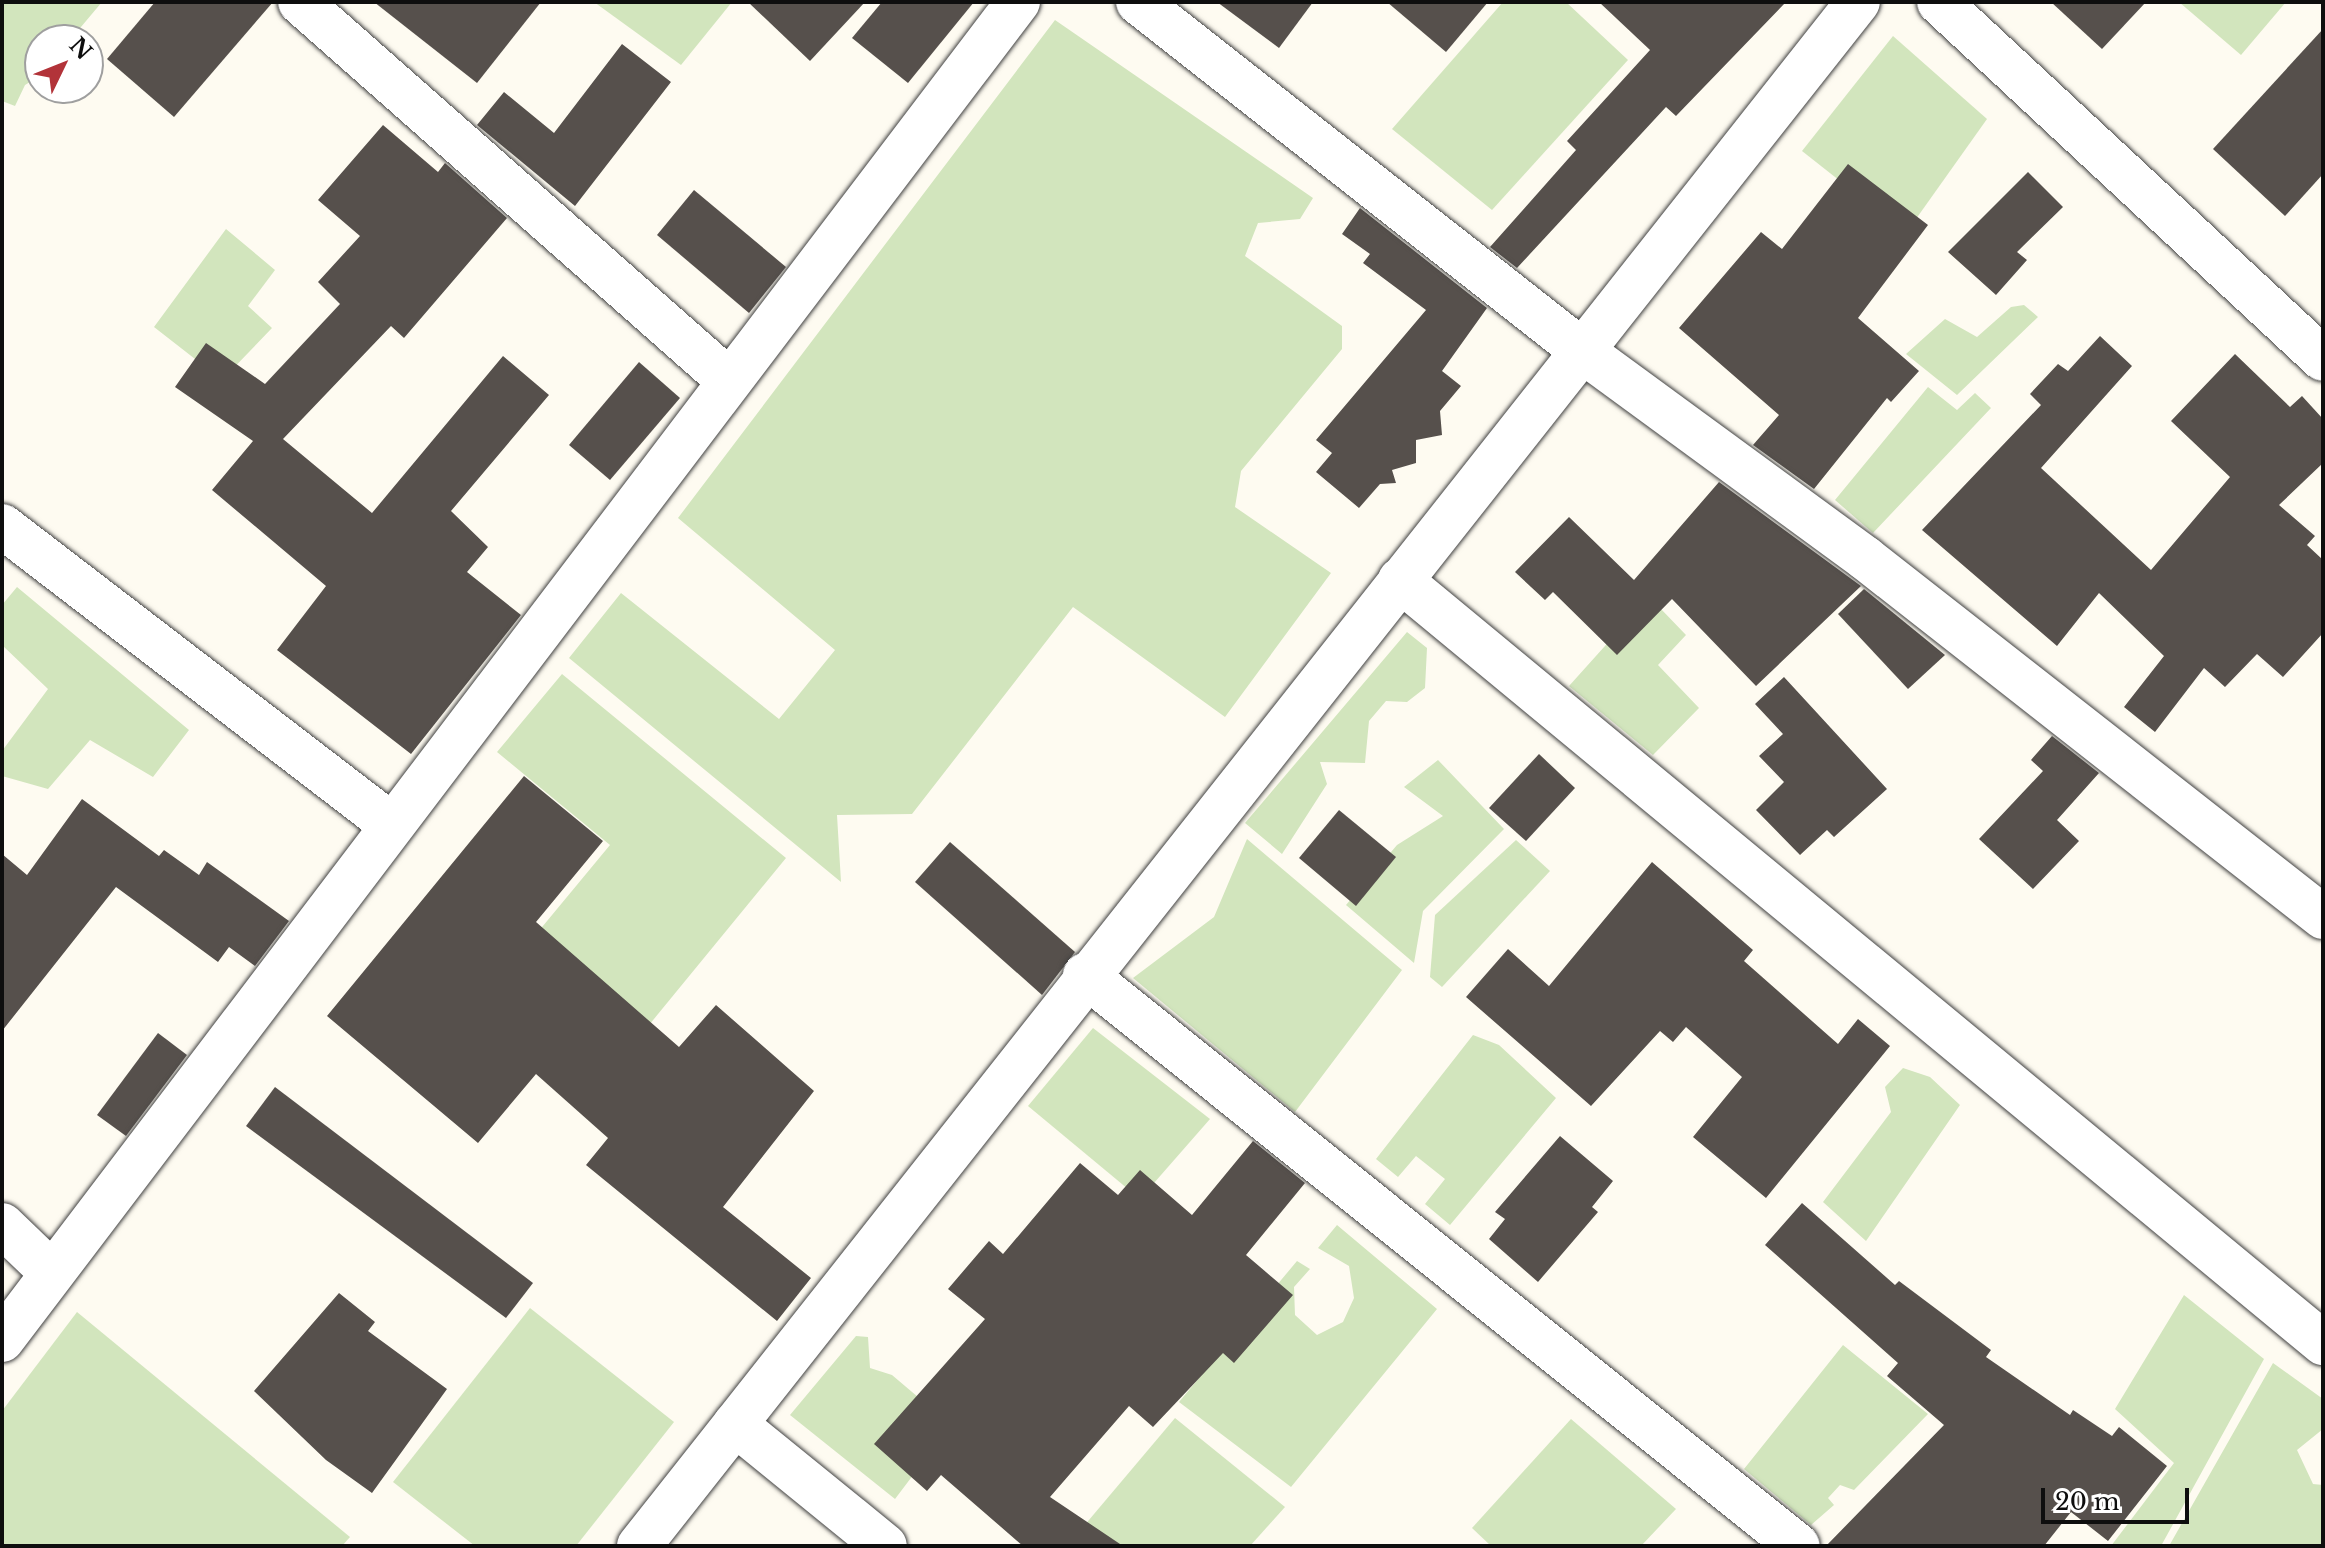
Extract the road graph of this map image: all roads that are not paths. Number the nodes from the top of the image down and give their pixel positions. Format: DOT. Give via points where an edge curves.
graph roads {
  1 [pos="300,2"];
  2 [pos="1018,2"];
  3 [pos="1138,2"];
  4 [pos="1858,2"];
  5 [pos="1939,2"];
  6 [pos="1581,350"];
  7 [pos="2323,359"];
  8 [pos="727,379"];
  9 [pos="2,526"];
  10 [pos="1400,580"];
  11 [pos="390,824"];
  12 [pos="2323,917"];
  13 [pos="1085,975"];
  14 [pos="2,1225"];
  15 [pos="51,1272"];
  16 [pos="2,1340"];
  17 [pos="2323,1343"];
  18 [pos="735,1424"];
  19 [pos="639,1546"];
  20 [pos="885,1546"];
  21 [pos="1798,1546"];
  1 -- 8 [label="street"];
  2 -- 8 [label="street"];
  3 -- 6 [label="street"];
  4 -- 6 [label="street"];
  5 -- 7 [label="street"];
  6 -- 10 [label="street"];
  6 -- 12 [label="street" via="1865,558"];
  8 -- 11 [label="street"];
  9 -- 11 [label="street"];
  10 -- 13 [label="street"];
  10 -- 17 [label="street"];
  11 -- 15 [label="street"];
  13 -- 18 [label="street"];
  13 -- 21 [label="street"];
  14 -- 15 [label="street"];
  15 -- 16 [label="street"];
  18 -- 19 [label="street"];
  18 -- 20 [label="street"];
}
